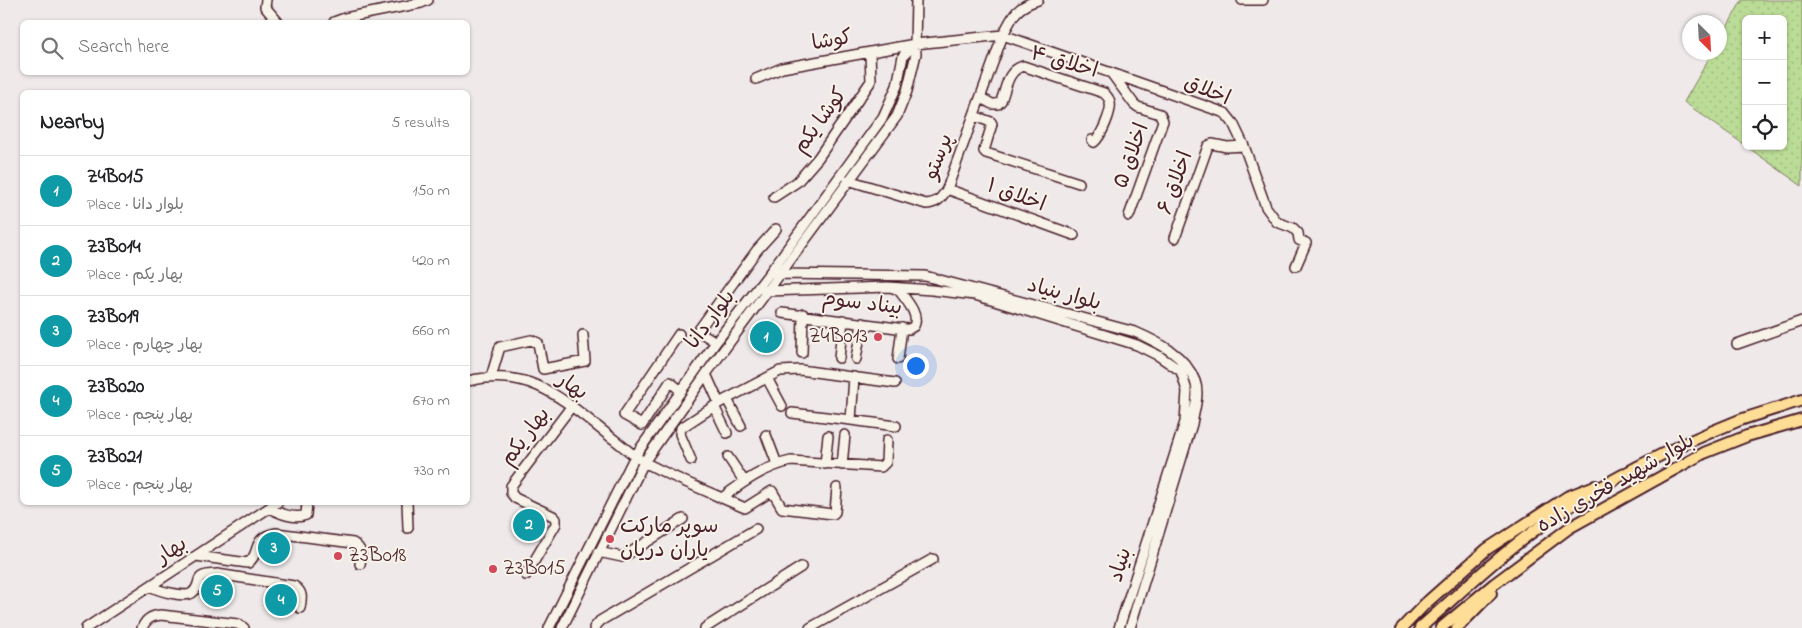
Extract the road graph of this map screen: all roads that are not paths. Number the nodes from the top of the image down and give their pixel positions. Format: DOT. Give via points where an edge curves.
graph roads {
  1 [pos="266,0"];
  2 [pos="428,0"];
  3 [pos="916,0"];
  4 [pos="1038,0"];
  5 [pos="1242,0"];
  6 [pos="1263,0"];
  7 [pos="276,20"];
  8 [pos="340,20"];
  9 [pos="1003,35"];
  10 [pos="915,44"];
  11 [pos="870,52"];
  12 [pos="1112,74"];
  13 [pos="756,79"];
  14 [pos="981,98"];
  15 [pos="974,116"];
  16 [pos="1092,140"];
  17 [pos="1244,146"];
  18 [pos="848,180"];
  19 [pos="1079,183"];
  20 [pos="947,189"];
  21 [pos="774,197"];
  22 [pos="1129,216"];
  23 [pos="776,229"];
  24 [pos="1074,235"];
  25 [pos="1175,238"];
  26 [pos="1296,266"];
  27 [pos="775,273"];
  28 [pos="888,287"];
  29 [pos="763,289"];
  30 [pos="782,313"];
  31 [pos="803,314"];
  32 [pos="843,320"];
  33 [pos="1802,321"];
  34 [pos="862,323"];
  35 [pos="902,328"];
  36 [pos="679,334"];
  37 [pos="583,335"];
  38 [pos="716,342"];
  39 [pos="1737,344"];
  40 [pos="802,353"];
  41 [pos="839,358"];
  42 [pos="856,359"];
  43 [pos="898,359"];
  44 [pos="706,374"];
  45 [pos="491,377"];
  46 [pos="854,377"];
  47 [pos="767,378"];
  48 [pos="470,381"];
  49 [pos="894,383"];
  50 [pos="680,390"];
  51 [pos="1802,400"];
  52 [pos="720,403"];
  53 [pos="782,406"];
  54 [pos="571,407"];
  55 [pos="792,413"];
  56 [pos="851,420"];
  57 [pos="1802,420"];
  58 [pos="741,426"];
  59 [pos="896,426"];
  60 [pos="727,433"];
  61 [pos="766,435"];
  62 [pos="828,436"];
  63 [pos="845,436"];
  64 [pos="887,440"];
  65 [pos="635,456"];
  66 [pos="728,457"];
  67 [pos="691,460"];
  68 [pos="644,462"];
  69 [pos="776,464"];
  70 [pos="824,464"];
  71 [pos="842,465"];
  72 [pos="1622,475"];
  73 [pos="744,481"];
  74 [pos="837,488"];
  75 [pos="722,498"];
  76 [pos="274,505"];
  77 [pos="307,505"];
  78 [pos="407,505"];
  79 [pos="269,508"];
  80 [pos="1160,512"];
  81 [pos="684,520"];
  82 [pos="408,528"];
  83 [pos="756,529"];
  84 [pos="598,552"];
  85 [pos="196,556"];
  86 [pos="933,559"];
  87 [pos="360,564"];
  88 [pos="1518,566"];
  89 [pos="801,568"];
  90 [pos="526,575"];
  91 [pos="151,586"];
  92 [pos="300,608"];
  93 [pos="86,628"];
  94 [pos="142,628"];
  95 [pos="244,628"];
  96 [pos="549,628"];
  97 [pos="562,628"];
  98 [pos="594,628"];
  99 [pos="705,628"];
  100 [pos="810,628"];
  101 [pos="1119,628"];
  102 [pos="1130,628"];
  103 [pos="1402,628"];
  104 [pos="1420,628"];
  105 [pos="1441,628"];
  106 [pos="1457,628"];
  1 -- 7 [label="street" via="265,7"];
  2 -- 8 [label="street"];
  3 -- 10 [label="street"];
  4 -- 9 [label="street, پرستو" via="1020,7"];
  5 -- 6 [label="street"];
  9 -- 10 [label="street"];
  9 -- 12 [label="street, اخلاق"];
  9 -- 14 [label="street, پرستو"];
  10 -- 11 [label="street, کوشا"];
  10 -- 18 [label="street, بلوار دانا" via="916,54 907,91 896,116"];
  10 -- 27 [label="street, بلوار دانا" via="903,56 897,86 883,117"];
  11 -- 13 [label="street, کوشا" via="782,68"];
  11 -- 21 [label="street, کوشا یکم" via="872,81 818,158 797,182"];
  12 -- 17 [label="street, اخلاق" via="1225,113"];
  12 -- 22 [label="street, اخلاق ۵" via="1134,104 1160,114 1163,121"];
  14 -- 15 [label="street, پرستو"];
  14 -- 16 [label="street, اخلاق ۴" via="998,104 1012,72 1023,66 1104,92 1111,105 1109,114 1098,139"];
  15 -- 19 [label="street" via="992,124 986,153"];
  15 -- 20 [label="street, پرستو"];
  17 -- 25 [label="street, اخلاق ۶" via="1208,146"];
  17 -- 26 [label="street, اخلاق" via="1266,207 1277,222 1293,228 1299,240 1306,243"];
  18 -- 20 [label="street, پرستو" via="926,204 934,204"];
  18 -- 27 [label="street, بلوار دانا"];
  20 -- 24 [label="street, اخلاق ۱"];
  23 -- 38 [label="street" via="698,331"];
  27 -- 29 [label="street, بلوار دانا"];
  27 -- 80 [label="street, بلوار بنیاد" via="924,276 1135,332 1157,341 1186,367 1195,382 1196,401 1192,424"];
  28 -- 29 [label="street, بلوار بنیاد"];
  28 -- 35 [label="street, بیناد سوم" via="898,289 914,314 914,326"];
  28 -- 80 [label="street, بلوار بنیاد" via="975,295 1137,345 1181,372 1188,392 1185,422"];
  29 -- 38 [label="street, بلوار دانا"];
  29 -- 44 [label="street, بلوار دانا"];
  30 -- 31 [label="street, بیناد سوم"];
  31 -- 32 [label="street, بیناد سوم"];
  31 -- 40 [label="street"];
  32 -- 34 [label="street, بیناد سوم"];
  32 -- 41 [label="street"];
  33 -- 39 [label="street"];
  34 -- 35 [label="street, بیناد سوم"];
  34 -- 42 [label="street"];
  35 -- 43 [label="street"];
  36 -- 50 [label="street" via="624,414 642,425 670,382"];
  37 -- 45 [label="street" via="585,361 543,368 538,343 531,340 500,347"];
  38 -- 50 [label="street, بلوار دانا"];
  44 -- 52 [label="street"];
  44 -- 68 [label="street, بلوار دانا"];
  45 -- 48 [label="street, بهار"];
  45 -- 54 [label="street, بهار" via="532,382"];
  46 -- 47 [label="street" via="800,370 780,372"];
  46 -- 49 [label="street"];
  46 -- 56 [label="street"];
  47 -- 52 [label="street"];
  47 -- 53 [label="street"];
  50 -- 65 [label="street, بلوار دانا"];
  51 -- 72 [label="main road, بلوار شهید فخری زاده" via="1742,420"];
  52 -- 58 [label="street"];
  52 -- 60 [label="street"];
  52 -- 67 [label="street" via="680,430"];
  54 -- 65 [label="street, بهار"];
  54 -- 90 [label="street, بهار یکم" via="511,486 515,498 552,516 556,524"];
  55 -- 56 [label="street"];
  56 -- 59 [label="street"];
  57 -- 88 [label="main road, بلوار شهید فخری زاده" via="1704,453 1569,528"];
  61 -- 69 [label="street"];
  62 -- 70 [label="street"];
  63 -- 71 [label="street"];
  64 -- 71 [label="street" via="886,462 882,467"];
  65 -- 68 [label="street, بهار"];
  65 -- 96 [label="street, بلوار دانا"];
  66 -- 73 [label="street"];
  68 -- 75 [label="street, بهار"];
  68 -- 84 [label="street, بلوار دانا"];
  69 -- 70 [label="street" via="791,461"];
  69 -- 73 [label="street"];
  70 -- 71 [label="street"];
  72 -- 103 [label="main road" via="1567,498 1487,550"];
  72 -- 104 [label="main road, بلوار شهید فخری زاده" via="1501,556"];
  73 -- 75 [label="street"];
  74 -- 75 [label="street, بهار" via="835,512 830,514 782,508 772,491 745,508"];
  76 -- 79 [label="street, بهار"];
  77 -- 79 [label="street" via="306,515 302,517 281,514"];
  78 -- 82 [label="street"];
  79 -- 85 [label="street, بهار"];
  80 -- 101 [label="street, بنیاد"];
  80 -- 102 [label="street"];
  81 -- 84 [label="street" via="628,554"];
  83 -- 98 [label="street" via="600,621"];
  84 -- 97 [label="street, بلوار دانا"];
  85 -- 87 [label="street" via="248,562 253,559 260,540 276,533 353,543 362,553"];
  85 -- 91 [label="street, بهار"];
  86 -- 100 [label="street"];
  88 -- 105 [label="main road, بلوار شهید فخری زاده"];
  88 -- 106 [label="main road"];
  89 -- 99 [label="street"];
  91 -- 92 [label="street" via="159,591 189,594 194,592 199,578 217,574 294,586 303,597"];
  91 -- 93 [label="street, بهار"];
  94 -- 95 [label="street" via="152,616 161,615 238,624"];
}
